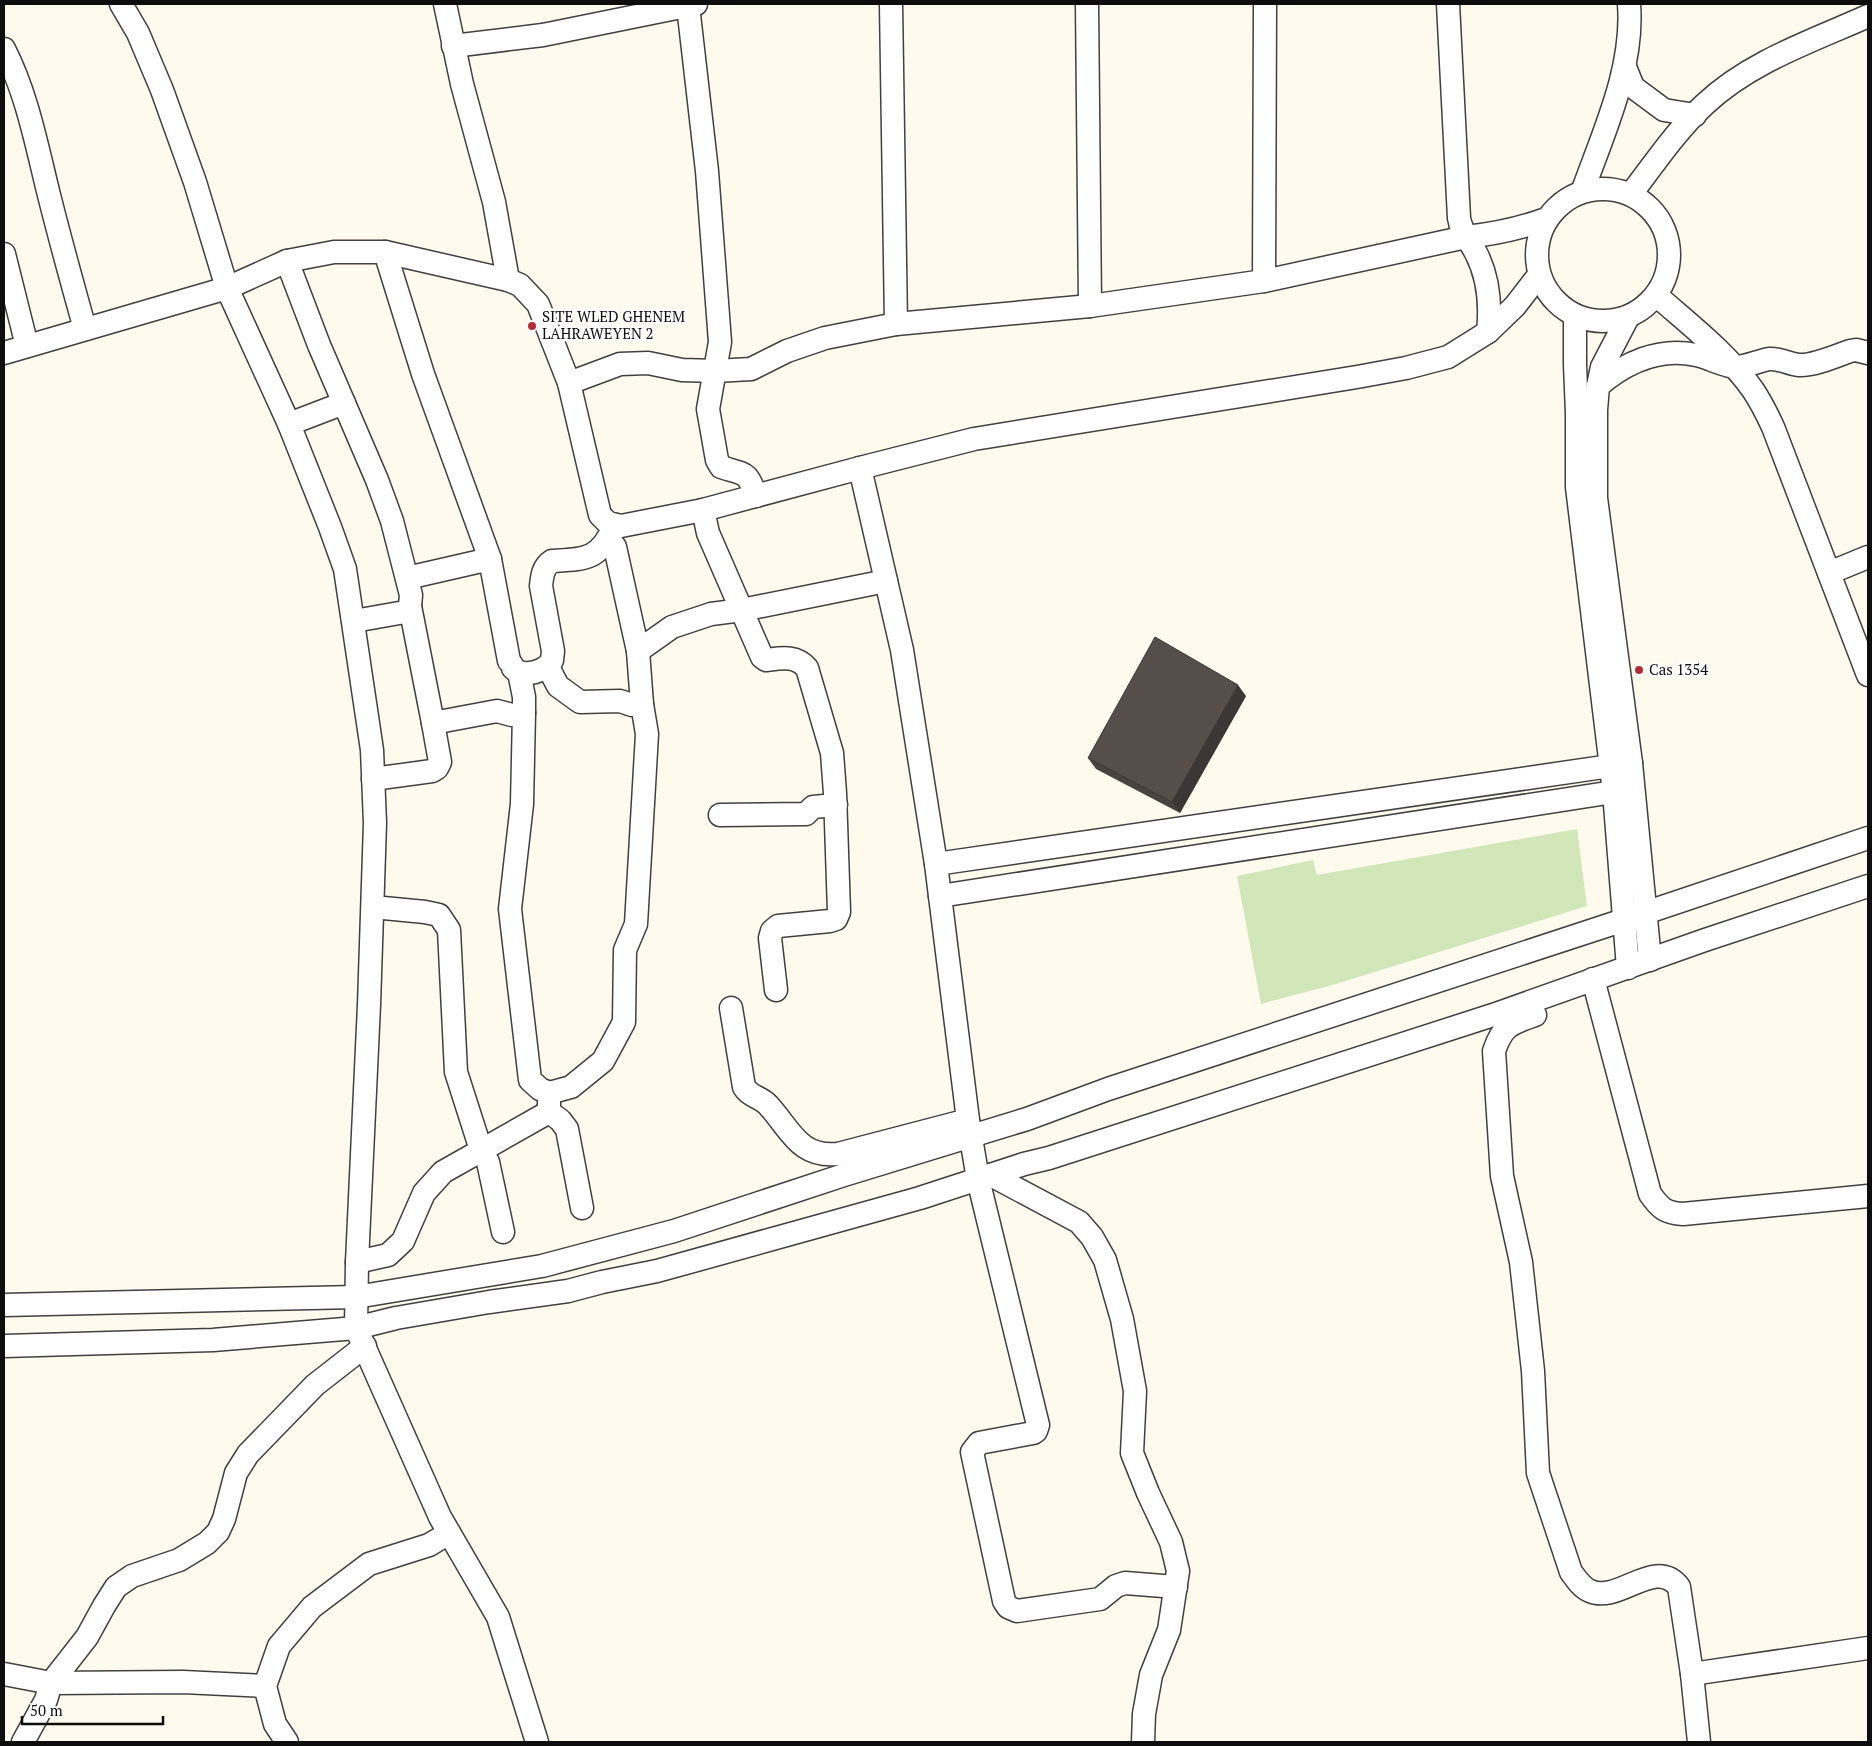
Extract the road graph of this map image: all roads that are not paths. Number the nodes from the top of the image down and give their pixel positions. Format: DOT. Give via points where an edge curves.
graph roads {
  1 [pos="121,4"];
  2 [pos="445,4"];
  3 [pos="891,4"];
  4 [pos="1087,4"];
  5 [pos="1265,4"];
  6 [pos="1448,4"];
  7 [pos="1629,4"];
  8 [pos="692,5"];
  9 [pos="612,12"];
  10 [pos="1868,16"];
  11 [pos="453,46"];
  12 [pos="4,49"];
  13 [pos="1625,67"];
  14 [pos="1695,115"];
  15 [pos="1583,190"];
  16 [pos="1631,194"];
  17 [pos="1546,219"];
  18 [pos="1466,236"];
  19 [pos="385,252"];
  20 [pos="4,254"];
  21 [pos="287,261"];
  22 [pos="1538,275"];
  23 [pos="508,280"];
  24 [pos="1264,281"];
  25 [pos="228,288"];
  26 [pos="1656,295"];
  27 [pos="1090,306"];
  28 [pos="1575,316"];
  29 [pos="1628,317"];
  30 [pos="896,324"];
  31 [pos="85,329"];
  32 [pos="1488,332"];
  33 [pos="27,346"];
  34 [pos="4,353"];
  35 [pos="1868,353"];
  36 [pos="1735,367"];
  37 [pos="716,372"];
  38 [pos="569,383"];
  39 [pos="1598,386"];
  40 [pos="344,403"];
  41 [pos="288,424"];
  42 [pos="860,468"];
  43 [pos="756,496"];
  44 [pos="703,510"];
  45 [pos="612,532"];
  46 [pos="1868,557"];
  47 [pos="490,559"];
  48 [pos="1829,573"];
  49 [pos="407,578"];
  50 [pos="886,581"];
  51 [pos="410,606"];
  52 [pos="742,610"];
  53 [pos="354,621"];
  54 [pos="638,651"];
  55 [pos="548,667"];
  56 [pos="519,672"];
  57 [pos="1868,675"];
  58 [pos="642,704"];
  59 [pos="524,713"];
  60 [pos="433,723"];
  61 [pos="1621,765"];
  62 [pos="373,779"];
  63 [pos="1624,790"];
  64 [pos="836,806"];
  65 [pos="720,815"];
  66 [pos="1868,838"];
  67 [pos="936,864"];
  68 [pos="1868,886"];
  69 [pos="940,896"];
  70 [pos="373,908"];
  71 [pos="1646,913"];
  72 [pos="1624,920"];
  73 [pos="1650,960"];
  74 [pos="1628,968"];
  75 [pos="1595,984"];
  76 [pos="776,990"];
  77 [pos="731,1008"];
  78 [pos="549,1103"];
  79 [pos="969,1128"];
  80 [pos="481,1150"];
  81 [pos="985,1177"];
  82 [pos="1868,1196"];
  83 [pos="582,1208"];
  84 [pos="503,1232"];
  85 [pos="357,1262"];
  86 [pos="356,1297"];
  87 [pos="4,1305"];
  88 [pos="360,1337"];
  89 [pos="4,1346"];
  90 [pos="449,1533"];
  91 [pos="1176,1587"];
  92 [pos="1868,1648"];
  93 [pos="4,1674"];
  94 [pos="1692,1674"];
  95 [pos="51,1683"];
  96 [pos="265,1686"];
  97 [pos="23,1742"];
  98 [pos="287,1742"];
  99 [pos="537,1742"];
  100 [pos="1143,1742"];
  101 [pos="1699,1742"];
  1 -- 25 [label="street" via="138,33 162,90"];
  2 -- 11 [label="street"];
  3 -- 30 [label="street"];
  4 -- 27 [label="street"];
  5 -- 24 [label="street"];
  6 -- 18 [label="street" via="1459,218"];
  7 -- 13 [label="street"];
  8 -- 9 [label="street"];
  8 -- 37 [label="street" via="714,239 720,342"];
  9 -- 11 [label="street" via="543,35"];
  10 -- 14 [label="street" via="1764,62 1731,83"];
  11 -- 23 [label="street" via="494,202"];
  12 -- 31 [label="street" via="28,111"];
  13 -- 14 [label="street" via="1633,87 1664,110"];
  13 -- 15 [label="street"];
  14 -- 16 [label="street"];
  15 -- 16 [label="street" via="1607,188"];
  15 -- 17 [label="street" via="1562,202"];
  16 -- 26 [label="street" via="1650,208 1664,227 1670,250 1667,274"];
  17 -- 18 [label="street" via="1495,234"];
  17 -- 22 [label="street" via="1536,246"];
  18 -- 24 [label="street"];
  18 -- 32 [label="street" via="1487,284"];
  19 -- 21 [label="street" via="334,252"];
  19 -- 23 [label="street"];
  19 -- 47 [label="street" via="423,374"];
  20 -- 33 [label="street"];
  21 -- 25 [label="street"];
  21 -- 40 [label="street"];
  22 -- 28 [label="street" via="1552,299"];
  22 -- 32 [label="street" via="1515,306"];
  23 -- 38 [label="street" via="520,286 538,304"];
  24 -- 27 [label="street"];
  25 -- 31 [label="street"];
  25 -- 41 [label="street"];
  26 -- 29 [label="street" via="1644,308"];
  26 -- 36 [label="street"];
  27 -- 30 [label="street"];
  28 -- 29 [label="street" via="1610,322"];
  28 -- 61 [label="street" via="1577,487"];
  29 -- 39 [label="street" via="1602,367"];
  30 -- 37 [label="street" via="817,341 787,351 751,369"];
  31 -- 33 [label="street"];
  32 -- 42 [label="street" via="1448,357 1406,368 974,439"];
  33 -- 34 [label="street"];
  35 -- 36 [label="street" via="1850,351 1806,365 1770,359"];
  36 -- 39 [label="street" via="1694,354 1659,354 1626,365"];
  36 -- 48 [label="street" via="1753,390 1773,427"];
  37 -- 38 [label="street" via="648,363 620,364"];
  37 -- 43 [label="street" via="708,409 717,460 721,467 742,472 750,480"];
  38 -- 45 [label="street" via="600,516"];
  39 -- 61 [label="street" via="1596,498"];
  40 -- 41 [label="street"];
  40 -- 49 [label="street" via="392,521"];
  41 -- 53 [label="street" via="330,527 344,569"];
  42 -- 43 [label="street"];
  42 -- 50 [label="street"];
  43 -- 44 [label="street"];
  44 -- 45 [label="street"];
  44 -- 52 [label="street" via="708,533"];
  45 -- 54 [label="street"];
  45 -- 55 [label="street" via="599,551 592,555 552,561 544,569 541,586 553,651"];
  46 -- 48 [label="street"];
  47 -- 49 [label="street"];
  47 -- 56 [label="street" via="509,661"];
  48 -- 57 [label="street"];
  49 -- 51 [label="street"];
  50 -- 52 [label="street"];
  50 -- 67 [label="street" via="902,650"];
  51 -- 53 [label="street" via="405,612"];
  51 -- 60 [label="street"];
  52 -- 54 [label="street" via="711,614 672,627"];
  52 -- 64 [label="street" via="762,657 766,660 795,658 808,668 832,753"];
  53 -- 62 [label="street"];
  54 -- 58 [label="street"];
  55 -- 56 [label="street"];
  55 -- 58 [label="street" via="558,686 580,702"];
  56 -- 59 [label="street"];
  58 -- 78 [label="street" via="647,734 637,914 625,950 624,1022 603,1060"];
  59 -- 60 [label="street" via="497,712"];
  59 -- 78 [label="street" via="522,804 510,909 530,1080"];
  60 -- 62 [label="street" via="440,762 437,768"];
  61 -- 63 [label="street"];
  61 -- 67 [label="street"];
  62 -- 70 [label="street"];
  63 -- 69 [label="street"];
  63 -- 71 [label="street"];
  63 -- 72 [label="street"];
  64 -- 65 [label="street" via="813,807 806,814"];
  64 -- 76 [label="street" via="839,912 836,919 830,921 778,926 772,931"];
  66 -- 71 [label="street"];
  67 -- 69 [label="street"];
  68 -- 73 [label="street"];
  69 -- 79 [label="street"];
  70 -- 80 [label="street" via="439,915 449,930 456,1072"];
  70 -- 85 [label="street"];
  71 -- 72 [label="street"];
  71 -- 73 [label="street"];
  72 -- 74 [label="street"];
  72 -- 79 [label="street" via="1108,1089 1027,1119"];
  73 -- 74 [label="street"];
  74 -- 75 [label="street"];
  75 -- 81 [label="street"];
  75 -- 82 [label="street" via="1650,1194 1658,1207 1683,1214"];
  75 -- 94 [label="street" via="1509,1025 1499,1036 1494,1052 1502,1176 1521,1262 1538,1473 1571,1572 1580,1585 1602,1594 1666,1575 1680,1587"];
  77 -- 79 [label="street" via="744,1087 767,1104 797,1141 812,1151 838,1154"];
  78 -- 80 [label="street"];
  78 -- 83 [label="street" via="567,1129"];
  79 -- 81 [label="street"];
  79 -- 86 [label="street" via="844,1175 604,1251 542,1266"];
  80 -- 84 [label="street" via="488,1162"];
  80 -- 85 [label="street" via="443,1172 424,1192 403,1241 388,1255"];
  81 -- 88 [label="street" via="657,1271 568,1291 396,1318"];
  81 -- 91 [label="street" via="1079,1222 1105,1260 1122,1319 1135,1391 1132,1453 1171,1542 1178,1571"];
  81 -- 91 [label="street" via="1038,1428 1033,1433 979,1443 972,1452 1004,1600 1008,1607 1017,1611 1100,1599 1125,1583"];
  85 -- 86 [label="street"];
  86 -- 87 [label="street"];
  86 -- 88 [label="street"];
  88 -- 89 [label="street"];
  88 -- 90 [label="street"];
  88 -- 95 [label="street" via="248,1454 236,1473 218,1532 207,1543 179,1560 132,1576 116,1587 87,1637"];
  90 -- 96 [label="street" via="429,1545 369,1564 312,1607 278,1646"];
  90 -- 99 [label="street" via="498,1617"];
  91 -- 100 [label="street" via="1169,1630 1151,1675"];
  92 -- 94 [label="street"];
  93 -- 95 [label="street"];
  94 -- 101 [label="street"];
  95 -- 96 [label="street" via="183,1682"];
  95 -- 97 [label="street" via="46,1700"];
  96 -- 98 [label="street" via="275,1724"];
}
